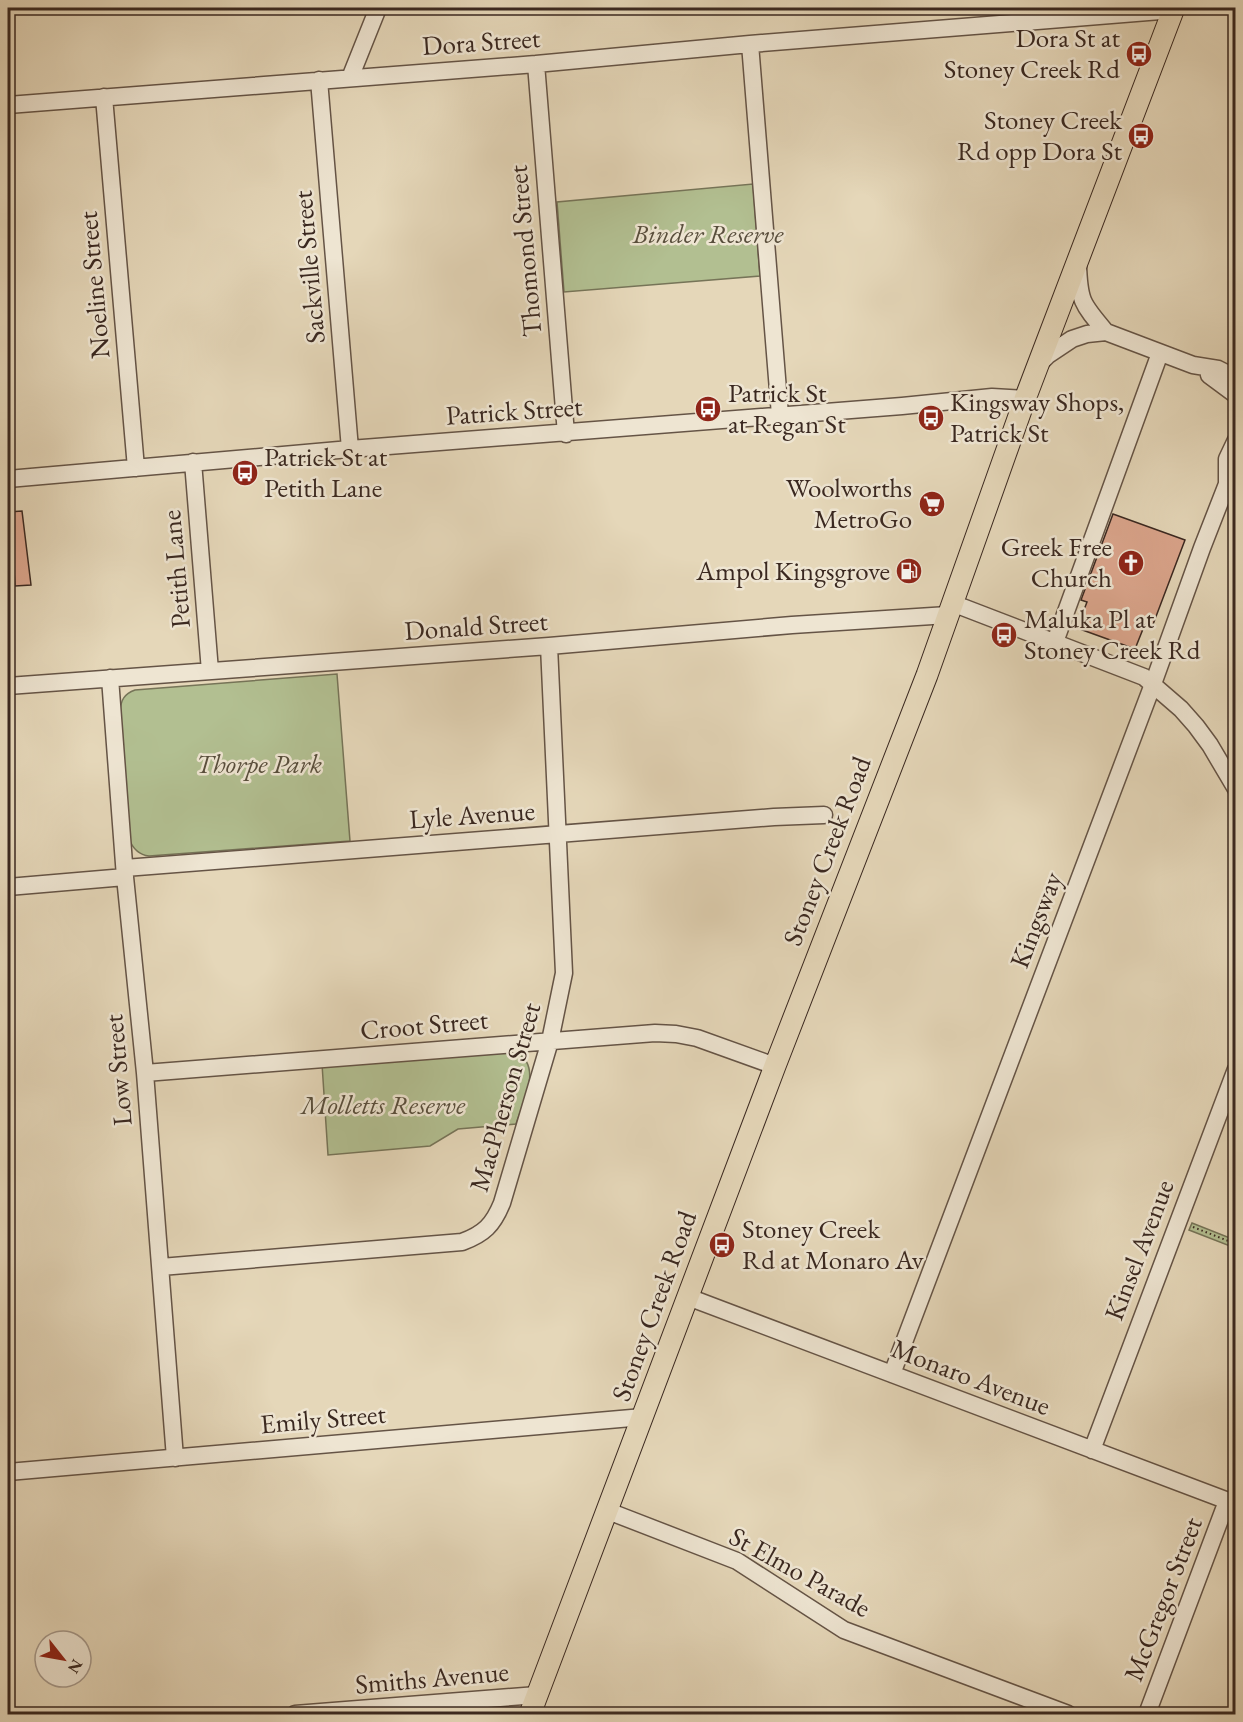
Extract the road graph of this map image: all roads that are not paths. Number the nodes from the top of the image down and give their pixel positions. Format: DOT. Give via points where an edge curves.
graph roads {
  1 [pos="378,8"];
  2 [pos="1173,9"];
  3 [pos="750,44"];
  4 [pos="536,64"];
  5 [pos="350,78"];
  6 [pos="319,80"];
  7 [pos="104,97"];
  8 [pos="8,105"];
  9 [pos="1078,263"];
  10 [pos="1106,332"];
  11 [pos="1160,353"];
  12 [pos="1039,364"];
  13 [pos="1194,364"];
  14 [pos="1218,369"];
  15 [pos="1236,370"];
  16 [pos="1236,378"];
  17 [pos="1236,395"];
  18 [pos="1025,399"];
  19 [pos="780,415"];
  20 [pos="566,434"];
  21 [pos="1236,440"];
  22 [pos="350,449"];
  23 [pos="193,462"];
  24 [pos="136,468"];
  25 [pos="1231,477"];
  26 [pos="8,479"];
  27 [pos="950,609"];
  28 [pos="1054,642"];
  29 [pos="549,646"];
  30 [pos="210,671"];
  31 [pos="110,678"];
  32 [pos="1153,684"];
  33 [pos="8,686"];
  34 [pos="1236,789"];
  35 [pos="824,815"];
  36 [pos="557,834"];
  37 [pos="125,872"];
  38 [pos="8,887"];
  39 [pos="550,1041"];
  40 [pos="775,1066"];
  41 [pos="1236,1070"];
  42 [pos="145,1073"];
  43 [pos="161,1267"];
  44 [pos="688,1297"];
  45 [pos="892,1374"];
  46 [pos="643,1417"];
  47 [pos="1092,1450"];
  48 [pos="175,1458"];
  49 [pos="8,1472"];
  50 [pos="1231,1503"];
  51 [pos="608,1511"];
  52 [pos="534,1705"];
  53 [pos="1027,1707"];
  54 [pos="295,1714"];
  55 [pos="1068,1714"];
  56 [pos="1147,1714"];
  1 -- 5 [label="street"];
  2 -- 3 [label="street, Dora Street"];
  2 -- 9 [label="main road, Stoney Creek Road"];
  3 -- 4 [label="street, Dora Street"];
  3 -- 19 [label="street"];
  4 -- 5 [label="street, Dora Street"];
  4 -- 20 [label="street, Thomond Street"];
  5 -- 6 [label="street, Dora Street"];
  6 -- 7 [label="street, Dora Street"];
  6 -- 22 [label="street, Sackville Street"];
  7 -- 8 [label="street, Dora Street"];
  7 -- 24 [label="street, Noeline Street"];
  9 -- 10 [label="street" via="1081,297"];
  9 -- 12 [label="main road, Stoney Creek Road"];
  10 -- 11 [label="street"];
  10 -- 12 [label="street" via="1072,339"];
  11 -- 13 [label="street"];
  11 -- 28 [label="street"];
  12 -- 18 [label="main road, Stoney Creek Road"];
  13 -- 14 [label="street"];
  13 -- 17 [label="street"];
  14 -- 15 [label="street"];
  14 -- 16 [label="street"];
  18 -- 19 [label="street, Patrick Street" via="992,397"];
  18 -- 27 [label="main road, Stoney Creek Road"];
  19 -- 20 [label="street, Patrick Street"];
  20 -- 22 [label="street, Patrick Street"];
  21 -- 25 [label="street, Kingsway" via="1227,459"];
  22 -- 23 [label="street, Patrick Street"];
  23 -- 24 [label="street, Patrick Street"];
  23 -- 30 [label="street, Petith Lane"];
  24 -- 26 [label="street, Patrick Street"];
  25 -- 32 [label="street, Kingsway"];
  27 -- 28 [label="street"];
  27 -- 29 [label="street, Donald Street"];
  27 -- 40 [label="main road, Stoney Creek Road"];
  28 -- 32 [label="street" via="1136,673"];
  29 -- 30 [label="street, Donald Street"];
  29 -- 36 [label="street, MacPherson Street"];
  30 -- 31 [label="street, Donald Street"];
  31 -- 33 [label="street, Donald Street"];
  31 -- 37 [label="street, Low Street"];
  32 -- 34 [label="street" via="1196,726"];
  32 -- 45 [label="street, Kingsway"];
  35 -- 36 [label="street, Lyle Avenue"];
  36 -- 37 [label="street, Lyle Avenue"];
  36 -- 39 [label="street, MacPherson Street" via="564,974"];
  37 -- 38 [label="street, Lyle Avenue"];
  37 -- 42 [label="street, Low Street"];
  39 -- 40 [label="street, Croot Street" via="676,1034"];
  39 -- 42 [label="street, Croot Street"];
  39 -- 43 [label="street, MacPherson Street" via="502,1203 496,1217 476,1237 462,1242"];
  40 -- 44 [label="main road, Stoney Creek Road"];
  41 -- 47 [label="street, Kinsel Avenue"];
  42 -- 43 [label="street, Low Street"];
  43 -- 48 [label="street, Low Street"];
  44 -- 45 [label="street, Monaro Avenue"];
  44 -- 46 [label="main road, Stoney Creek Road"];
  45 -- 47 [label="street, Monaro Avenue"];
  46 -- 48 [label="street, Emily Street"];
  46 -- 51 [label="main road, Stoney Creek Road"];
  47 -- 50 [label="street, Monaro Avenue"];
  48 -- 49 [label="street, Emily Street"];
  50 -- 56 [label="street, McGregor Street"];
  51 -- 52 [label="main road, Stoney Creek Road"];
  51 -- 53 [label="street, St Elmo Parade" via="737,1561 844,1630"];
  52 -- 54 [label="street, Smiths Avenue"];
  53 -- 55 [label="street, St Elmo Parade"];
}
